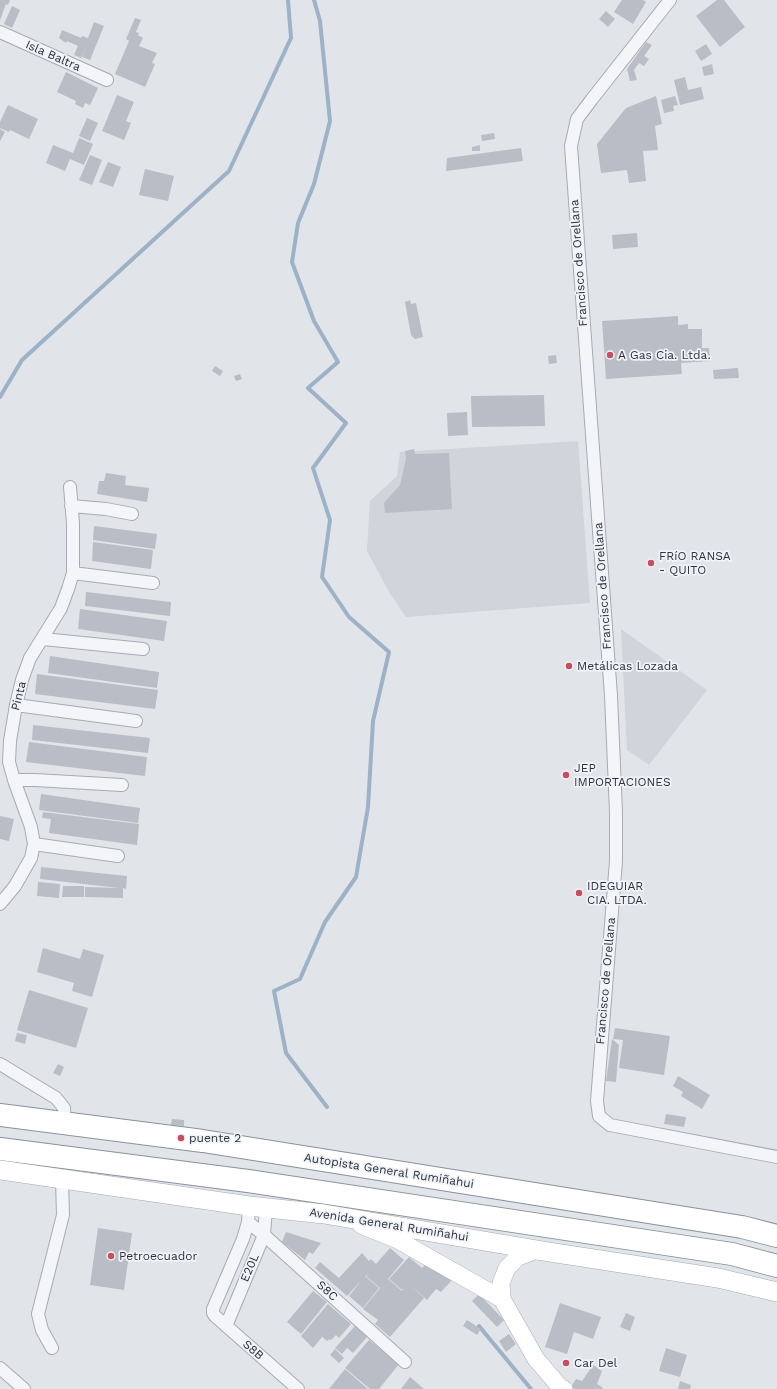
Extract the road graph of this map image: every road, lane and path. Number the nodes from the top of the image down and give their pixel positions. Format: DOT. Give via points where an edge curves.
graph roads {
  1 [pos="670,0"];
  2 [pos="0,32"];
  3 [pos="106,80"];
  4 [pos="70,487"];
  5 [pos="71,506"];
  6 [pos="132,514"];
  7 [pos="73,573"];
  8 [pos="153,583"];
  9 [pos="43,639"];
  10 [pos="143,649"];
  11 [pos="16,705"];
  12 [pos="136,721"];
  13 [pos="14,780"];
  14 [pos="122,785"];
  15 [pos="34,844"];
  16 [pos="118,856"];
  17 [pos="0,904"];
  18 [pos="0,1064"];
  19 [pos="0,1115"];
  20 [pos="65,1123"];
  21 [pos="0,1149"];
  22 [pos="777,1157"];
  23 [pos="0,1170"];
  24 [pos="62,1179"];
  25 [pos="254,1212"];
  26 [pos="324,1214"];
  27 [pos="264,1235"];
  28 [pos="777,1236"];
  29 [pos="550,1252"];
  30 [pos="777,1266"];
  31 [pos="777,1292"];
  32 [pos="502,1299"];
  33 [pos="213,1309"];
  34 [pos="226,1326"];
  35 [pos="52,1348"];
  36 [pos="405,1362"];
  37 [pos="0,1368"];
  38 [pos="24,1389"];
  39 [pos="298,1389"];
  40 [pos="564,1389"];
  1 -- 22 [label="street, Francisco de Orellana" via="578,119 571,146 611,696 616,812 616,861 597,1101 599,1116 610,1125"];
  2 -- 3 [label="street, Isla Baltra"];
  4 -- 5 [label="street, Pinta"];
  5 -- 6 [label="street"];
  5 -- 7 [label="street, Pinta"];
  7 -- 8 [label="street"];
  7 -- 9 [label="street, Pinta" via="61,608"];
  9 -- 10 [label="street"];
  9 -- 11 [label="street, Pinta" via="30,658"];
  11 -- 12 [label="street"];
  11 -- 13 [label="street, Pinta" via="9,748 9,762"];
  13 -- 14 [label="street"];
  13 -- 15 [label="street, Pinta" via="31,827"];
  15 -- 16 [label="street"];
  15 -- 17 [label="street, Pinta" via="31,858 15,886"];
  18 -- 20 [label="street" via="56,1098 64,1108"];
  19 -- 20 [label="highway, Autopista General Rumiñahui"];
  20 -- 28 [label="highway, Autopista General Rumiñahui" via="203,1141 742,1227"];
  21 -- 30 [label="highway" via="280,1185 732,1254"];
  23 -- 24 [label="main road, Avenida General Rumiñahui"];
  24 -- 25 [label="main road, Avenida General Rumiñahui"];
  24 -- 35 [label="street" via="62,1215 38,1314 42,1330"];
  25 -- 26 [label="main road, Avenida General Rumiñahui"];
  25 -- 27 [label="street, E20L"];
  25 -- 27 [label="street, S8C"];
  25 -- 33 [label="street, E20L"];
  26 -- 29 [label="main road, Avenida General Rumiñahui"];
  26 -- 32 [label="street" via="362,1225 398,1240"];
  27 -- 34 [label="street, E20L"];
  27 -- 36 [label="street, S8C"];
  29 -- 31 [label="main road, Avenida General Rumiñahui" via="718,1278"];
  29 -- 32 [label="street" via="534,1251 518,1257 507,1268 501,1283"];
  32 -- 40 [label="street" via="536,1359"];
  33 -- 34 [label="street, S8B" via="214,1316"];
  34 -- 39 [label="street, S8B"];
  37 -- 38 [label="street"];
}
